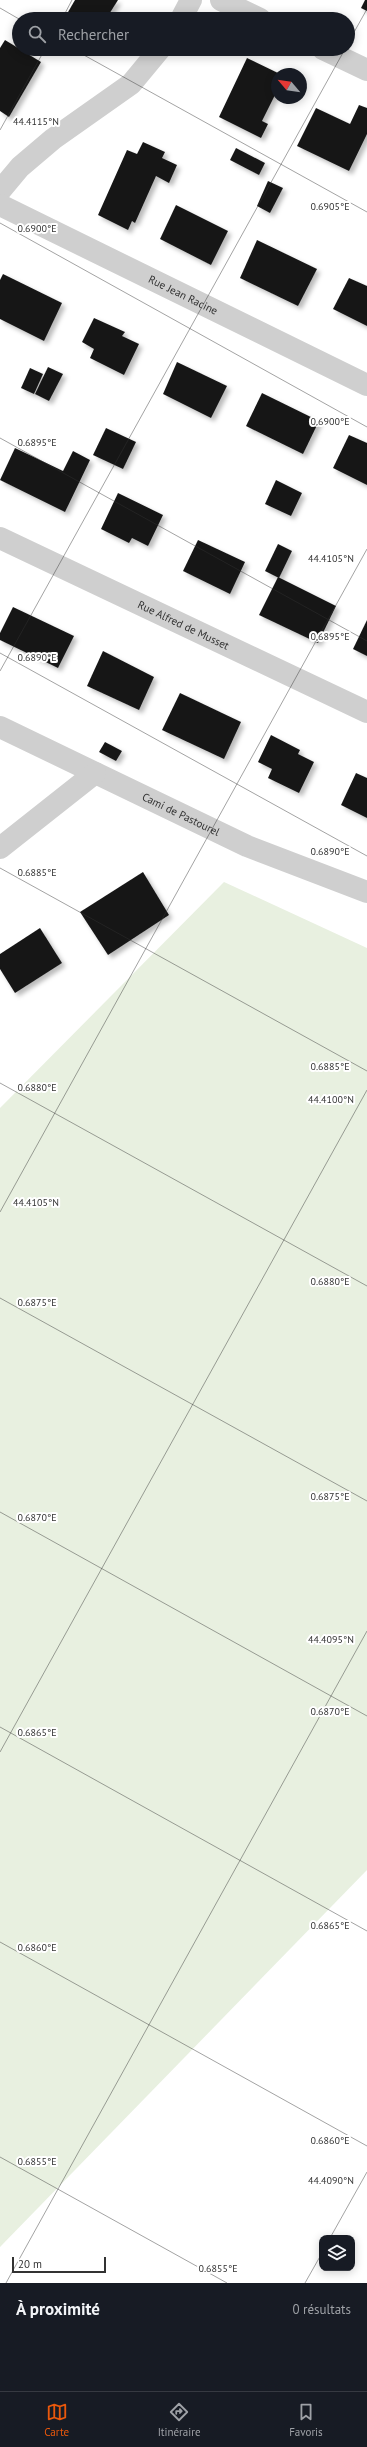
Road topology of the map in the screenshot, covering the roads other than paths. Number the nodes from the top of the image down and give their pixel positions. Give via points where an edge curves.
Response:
1 (191, 0) edge
2 (221, 0) edge
3 (185, 12) edge
4 (246, 12) edge
5 (154, 56) edge
6 (338, 56) edge
7 (367, 70) edge
8 (0, 191) edge
9 (0, 205) edge
10 (367, 385) edge
11 (0, 538) edge
12 (367, 712) edge
13 (0, 727) edge
14 (95, 773) junction
15 (0, 848) edge
16 (367, 892) edge

1 - 3 street
2 - 4 street
5 - 8 street via 131,84 53,140 20,167
6 - 7 street
9 - 10 street, Rue Jean Racine
11 - 12 street, Rue Alfred de Musset
13 - 14 street, Cami de Pastourel
14 - 15 street
14 - 16 street, Cami de Pastourel via 247,846

